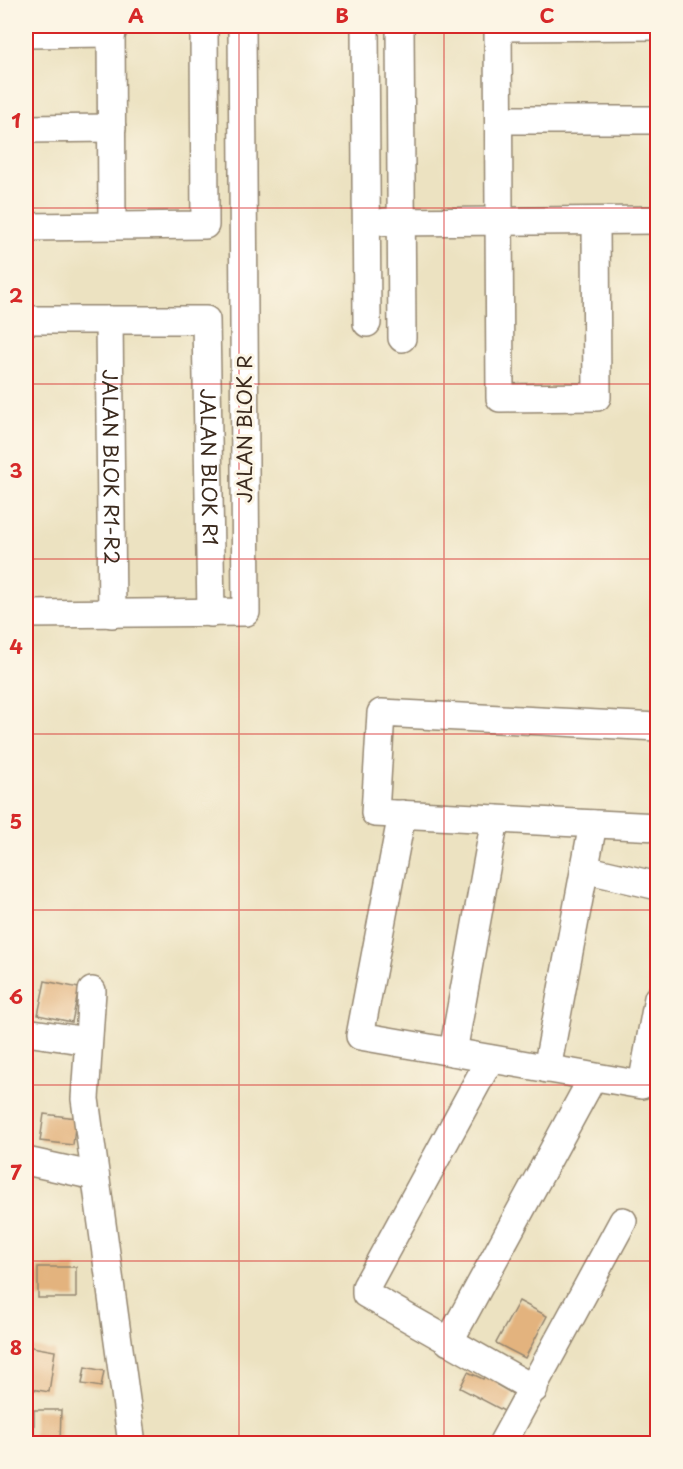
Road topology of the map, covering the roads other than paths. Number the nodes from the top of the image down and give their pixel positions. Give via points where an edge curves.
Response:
1 (204, 26) edge
2 (242, 26) edge
3 (365, 26) edge
4 (400, 26) edge
5 (498, 26) edge
6 (657, 26) edge
7 (112, 29) edge
8 (26, 34) edge
9 (499, 120) junction
10 (657, 120) edge
11 (26, 129) edge
12 (112, 129) junction
13 (657, 220) edge
14 (499, 221) junction
15 (596, 221) junction
16 (366, 222) junction
17 (401, 222) junction
18 (112, 226) junction
19 (26, 227) edge
20 (26, 320) edge
21 (109, 320) junction
22 (367, 323) dead end
23 (402, 338) dead end
24 (211, 613) junction
25 (26, 614) edge
26 (112, 614) junction
27 (657, 727) edge
28 (402, 814) junction
29 (495, 819) junction
30 (593, 824) junction
31 (657, 827) edge
32 (584, 869) junction
33 (657, 886) edge
34 (92, 991) dead end
35 (657, 998) edge
36 (26, 1032) edge
37 (88, 1041) junction
38 (453, 1052) junction
39 (490, 1059) junction
40 (547, 1069) junction
41 (593, 1077) junction
42 (26, 1161) edge
43 (95, 1176) junction
44 (623, 1221) dead end
45 (449, 1342) junction
46 (534, 1389) junction
47 (132, 1443) edge
48 (502, 1443) edge

1 - 18 street via 205,225
2 - 24 street, JALAN BLOK R via 246,612
3 - 16 street
4 - 17 street
5 - 6 street
5 - 9 street
7 - 8 street
7 - 12 street
9 - 10 street
9 - 14 street
11 - 12 street
12 - 18 street
13 - 15 street
14 - 15 street
14 - 15 street via 500,398 597,397
14 - 17 street
16 - 17 street
16 - 22 street
17 - 23 street
18 - 19 street
20 - 21 street
21 - 24 street, JALAN BLOK R1 via 206,320
21 - 26 street, JALAN BLOK R1-R2
24 - 26 street, JALAN BLOK R
25 - 26 street, JALAN BLOK R
27 - 28 street via 381,713 375,813
28 - 29 street
28 - 38 street via 360,1035
29 - 30 street
29 - 38 street
30 - 31 street
30 - 32 street
32 - 33 street
32 - 40 street
34 - 37 street
35 - 41 street via 642,1085
36 - 37 street
37 - 43 street via 85,1099
38 - 39 street
39 - 40 street
39 - 45 street via 366,1287 366,1294
40 - 41 street
41 - 45 street
42 - 43 street
43 - 47 street
44 - 46 street
45 - 46 street
46 - 48 street

